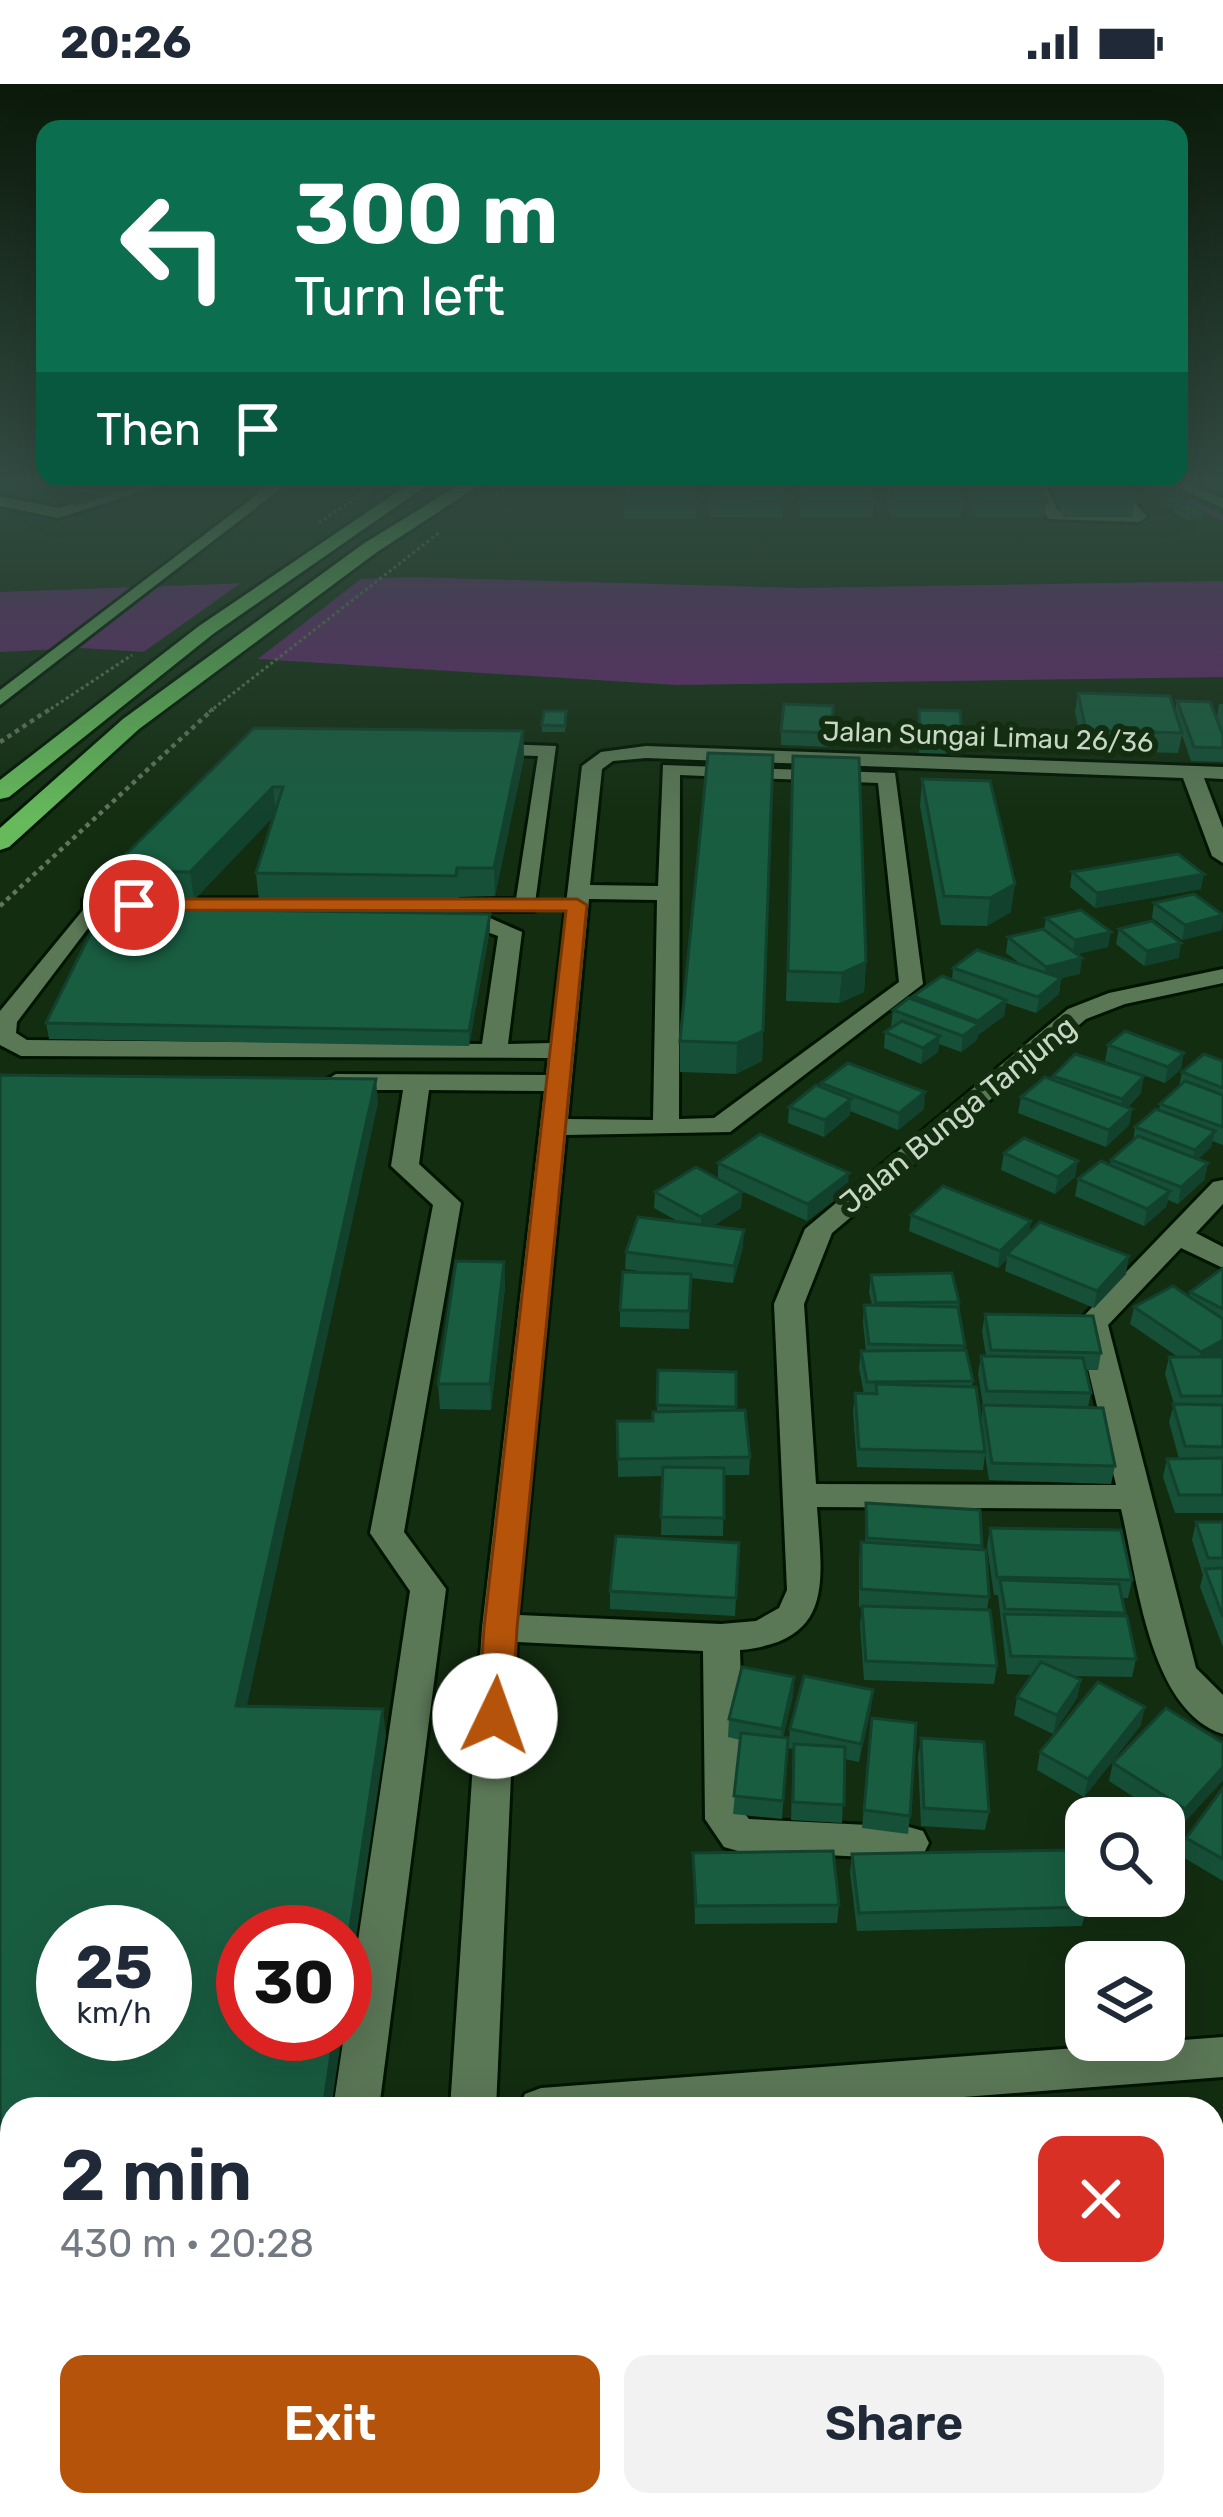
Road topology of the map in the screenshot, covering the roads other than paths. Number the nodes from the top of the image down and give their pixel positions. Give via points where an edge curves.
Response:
1 (138, 595) edge
2 (259, 595) edge
3 (307, 595) edge
4 (0, 699) edge
5 (888, 769) junction
6 (1190, 771) junction
7 (1223, 772) edge
8 (0, 793) edge
9 (0, 842) edge
10 (1223, 856) edge
11 (668, 889) junction
12 (560, 900) junction
13 (1223, 976) edge
14 (494, 1052) junction
15 (560, 1067) junction
16 (302, 1082) edge
17 (417, 1083) junction
18 (553, 1127) junction
19 (666, 1128) junction
20 (1223, 1188) edge
21 (1178, 1235) junction
22 (1223, 1259) edge
23 (797, 1495) junction
24 (1136, 1497) junction
25 (500, 1628) junction
26 (721, 1638) junction
27 (1223, 1718) edge
28 (909, 1843) dead end
29 (1223, 2057) edge
30 (358, 2097) edge
31 (474, 2097) edge
32 (698, 2097) edge

1 - 4 main road
2 - 8 highway
3 - 9 highway via 131,724
5 - 6 street, Jalan Sungai Limau 26/36
5 - 11 street via 670,769
5 - 12 street, Jalan Sungai Limau 26/36 via 608,756 592,766
5 - 19 street via 910,984 721,1126
6 - 7 street, Jalan Sungai Limau 26/36
6 - 10 street
11 - 12 street
11 - 19 street
12 - 12 street via 251,905 91,905 254,741 549,750
12 - 15 street
13 - 23 street, Jalan Bunga Tanjung via 1077,1014 819,1229 789,1304
14 - 14 street via 21,1048 3,1036 5,1021 86,916 490,925 511,932
14 - 15 street
15 - 17 street
15 - 18 street
16 - 17 street
17 - 30 street via 406,1166 447,1203 387,1533 428,1589
18 - 19 street
18 - 25 street
20 - 21 street
21 - 22 street
21 - 24 street via 1092,1323
23 - 24 street
23 - 26 street, Jalan Bunga Tanjung via 805,1590 793,1617 763,1634
24 - 27 street via 1180,1674
25 - 26 street, Jalan Bunga Tanjung
25 - 31 street
26 - 28 street via 725,1819 738,1835
29 - 32 street

